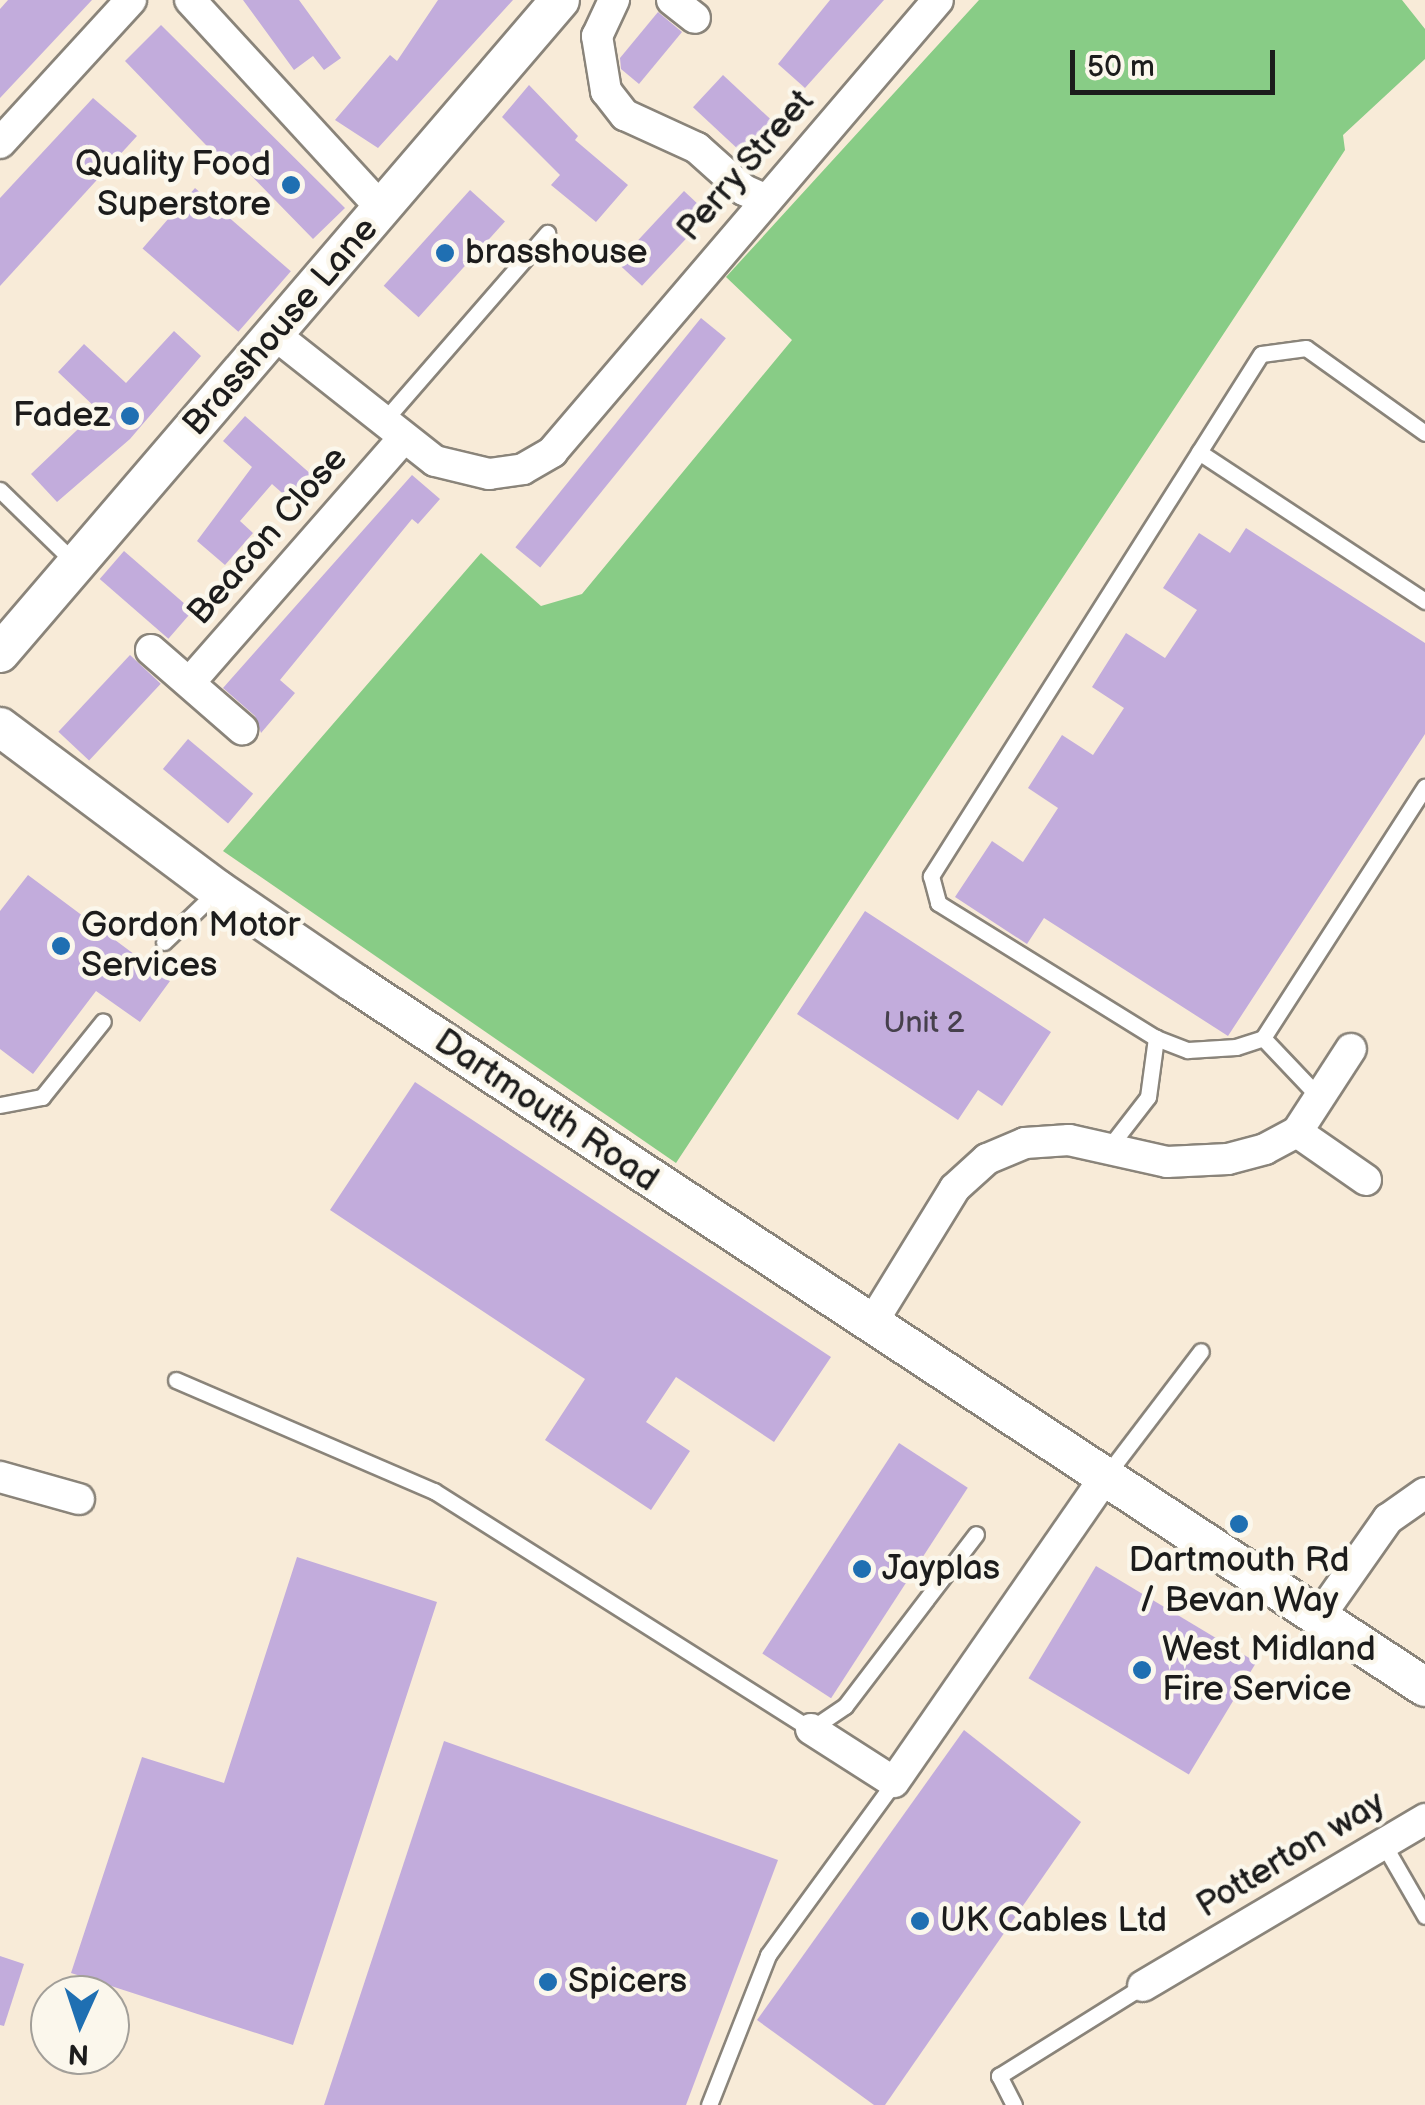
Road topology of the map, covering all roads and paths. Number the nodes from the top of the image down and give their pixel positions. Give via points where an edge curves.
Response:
1 (131, 0) edge
2 (560, 0) edge
3 (614, 0) edge
4 (938, 0) edge
5 (203, 6) edge
6 (0, 143) edge
7 (766, 200) junction
8 (382, 210) junction
9 (547, 232) dead end
10 (274, 334) junction
11 (392, 432) junction
12 (1425, 432) edge
13 (1199, 452) junction
14 (0, 490) edge
15 (74, 562) junction
16 (1425, 601) edge
17 (151, 650) dead end
18 (0, 653) edge
19 (190, 682) junction
20 (0, 727) edge
21 (242, 729) dead end
22 (1425, 786) edge
23 (218, 890) junction
24 (164, 942) dead end
25 (103, 1021) dead end
26 (1156, 1038) junction
27 (1263, 1038) junction
28 (1350, 1049) dead end
29 (1319, 1097) junction
30 (0, 1105) edge
31 (1297, 1132) junction
32 (1110, 1146) junction
33 (1366, 1180) dead end
34 (872, 1323) junction
35 (1201, 1351) dead end
36 (176, 1380) dead end
37 (0, 1476) edge
38 (1106, 1477) junction
39 (1425, 1492) edge
40 (78, 1499) dead end
41 (976, 1534) dead end
42 (1320, 1616) junction
43 (1425, 1687) edge
44 (811, 1729) junction
45 (894, 1782) junction
46 (1425, 1819) edge
47 (1384, 1845) junction
48 (1425, 1916) edge
49 (1143, 1986) joint
50 (709, 2105) edge
51 (1014, 2105) edge

1 - 6 street
2 - 8 street, Brasshouse Lane
3 - 7 street via 597,36 606,90 625,115 697,148
4 - 7 street, Perry Street
5 - 8 street
7 - 11 street, Perry Street via 552,452 523,468 490,474 435,461
8 - 10 street, Brasshouse Lane
9 - 11 lane
10 - 11 street, Perry Street
10 - 15 street, Brasshouse Lane
11 - 19 street, Beacon Close
12 - 13 lane via 1306,348 1261,354
13 - 16 lane
13 - 26 lane via 931,876 938,904
14 - 15 lane
15 - 18 street, Brasshouse Lane
17 - 19 street, Beacon Close
19 - 21 street, Beacon Close
20 - 23 street, Dartmouth Road
22 - 27 lane
23 - 24 lane
23 - 34 street, Dartmouth Road
25 - 30 lane via 42,1098
26 - 27 lane via 1212,1050
26 - 32 lane via 1148,1097
27 - 29 lane
28 - 29 street
29 - 31 street
31 - 32 street via 1228,1159 1167,1162
31 - 33 street
32 - 34 street via 1069,1140 1025,1144 986,1159 955,1188
34 - 38 street, Dartmouth Road
35 - 38 lane
36 - 44 lane via 434,1491
37 - 40 street
38 - 42 street, Dartmouth Road
38 - 45 street
39 - 42 street via 1388,1519
41 - 44 lane via 845,1706
42 - 43 street, Dartmouth Road
44 - 45 street
45 - 50 lane via 768,1955
46 - 47 street, Potterton way
47 - 48 lane
47 - 49 street, Potterton way
49 - 51 lane via 999,2076

